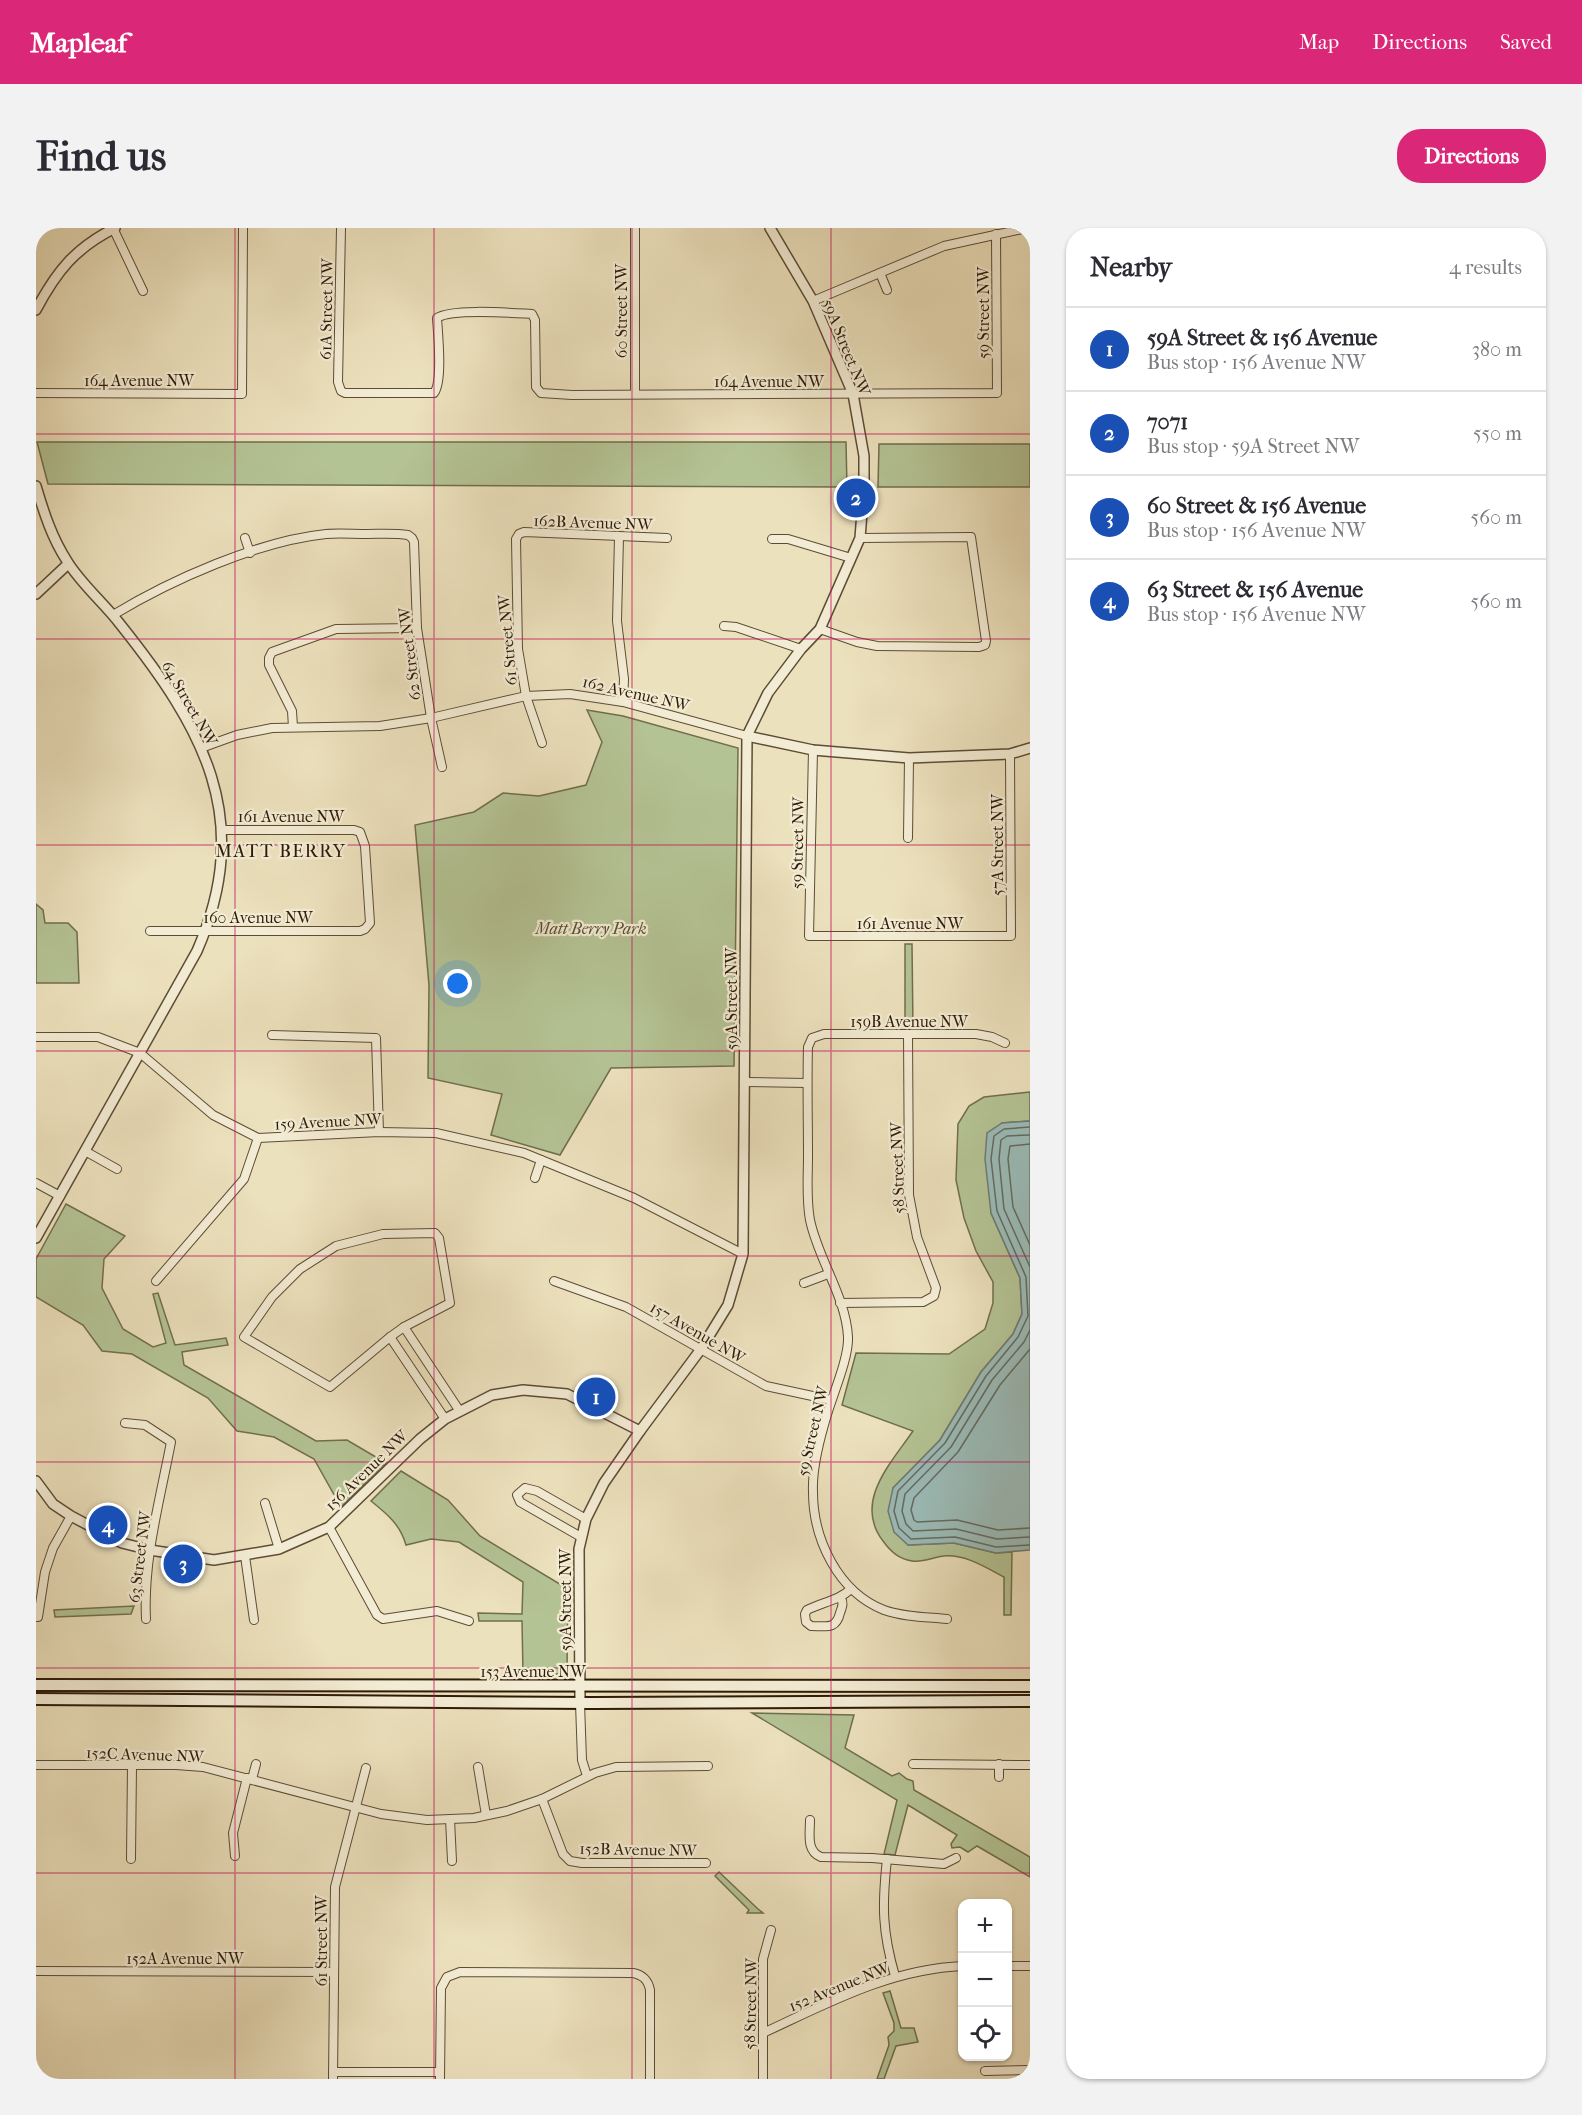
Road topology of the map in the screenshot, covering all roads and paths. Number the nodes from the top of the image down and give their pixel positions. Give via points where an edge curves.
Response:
1 (114, 228) edge
2 (243, 228) edge
3 (341, 228) edge
4 (634, 228) edge
5 (770, 228) edge
6 (1027, 228) edge
7 (996, 234) junction
8 (880, 273) junction
9 (887, 290) dead end
10 (143, 291) dead end
11 (813, 301) junction
12 (36, 310) edge
13 (36, 393) edge
14 (434, 393) joint
15 (997, 393) joint
16 (635, 394) junction
17 (854, 394) junction
18 (36, 486) edge
19 (519, 534) joint
20 (619, 537) junction
21 (245, 538) dead end
22 (667, 538) dead end
23 (860, 538) junction
24 (772, 539) dead end
25 (250, 553) junction
26 (851, 558) junction
27 (68, 564) junction
28 (36, 594) edge
29 (113, 615) junction
30 (724, 626) dead end
31 (417, 628) junction
32 (820, 629) junction
33 (801, 650) junction
34 (526, 696) junction
35 (623, 702) junction
36 (430, 718) junction
37 (293, 727) junction
38 (747, 736) junction
39 (542, 743) dead end
40 (201, 748) junction
41 (1030, 748) edge
42 (813, 750) junction
43 (1010, 753) junction
44 (909, 758) junction
45 (442, 767) dead end
46 (222, 830) junction
47 (908, 838) dead end
48 (365, 929) joint
49 (150, 931) dead end
50 (206, 931) junction
51 (809, 936) joint
52 (1011, 936) joint
53 (272, 1035) dead end
54 (908, 1035) junction
55 (36, 1036) edge
56 (812, 1038) joint
57 (1005, 1043) dead end
58 (140, 1053) junction
59 (745, 1083) junction
60 (807, 1083) junction
61 (379, 1132) junction
62 (258, 1138) junction
63 (85, 1151) junction
64 (541, 1160) junction
65 (117, 1169) dead end
66 (535, 1178) dead end
67 (36, 1183) edge
68 (60, 1196) junction
69 (36, 1238) edge
70 (743, 1254) junction
71 (828, 1274) junction
72 (156, 1281) dead end
73 (554, 1281) dead end
74 (804, 1283) dead end
75 (840, 1303) junction
76 (404, 1327) junction
77 (390, 1337) junction
78 (702, 1349) junction
79 (831, 1400) junction
80 (459, 1410) junction
81 (445, 1419) junction
82 (125, 1423) dead end
83 (640, 1431) junction
84 (36, 1481) edge
85 (265, 1503) dead end
86 (70, 1516) junction
87 (586, 1520) junction
88 (329, 1527) junction
89 (580, 1537) junction
90 (279, 1549) junction
91 (150, 1550) junction
92 (245, 1556) junction
93 (851, 1589) junction
94 (841, 1598) junction
95 (37, 1617) edge
96 (146, 1619) dead end
97 (947, 1619) dead end
98 (254, 1620) dead end
99 (469, 1621) dead end
100 (36, 1685) edge
101 (580, 1686) junction
102 (1030, 1686) edge
103 (36, 1700) edge
104 (1030, 1701) edge
105 (580, 1703) junction
106 (256, 1764) dead end
107 (913, 1764) dead end
108 (999, 1764) junction
109 (36, 1765) edge
110 (132, 1765) junction
111 (1030, 1765) edge
112 (708, 1766) dead end
113 (478, 1767) dead end
114 (366, 1768) dead end
115 (587, 1776) junction
116 (999, 1777) dead end
117 (249, 1779) junction
118 (542, 1798) junction
119 (356, 1807) junction
120 (486, 1815) junction
121 (450, 1820) junction
122 (810, 1820) dead end
123 (235, 1856) dead end
124 (956, 1858) dead end
125 (131, 1859) dead end
126 (887, 1859) junction
127 (452, 1861) dead end
128 (706, 1863) dead end
129 (771, 1930) dead end
130 (958, 1966) edge
131 (1012, 1966) edge
132 (1030, 1966) edge
133 (36, 1971) edge
134 (334, 1972) junction
135 (895, 1977) junction
136 (763, 2033) junction
137 (985, 2070) dead end
138 (1030, 2070) edge
139 (333, 2075) edge
140 (440, 2076) edge
141 (650, 2079) edge
142 (763, 2079) edge

1 - 10 street
1 - 12 street via 71,257
2 - 13 street, 164 Avenue NW via 242,394
3 - 14 street, 61A Street NW via 341,391
4 - 16 street, 60 Street NW
5 - 11 street, 59A Street NW
6 - 7 street
7 - 8 street via 944,246
7 - 15 street, 59 Street NW
8 - 9 street
8 - 11 street
11 - 17 street, 59A Street NW
14 - 16 street, 164 Avenue NW via 438,378 437,318 443,313 532,314 536,387 541,393
15 - 17 street, 164 Avenue NW
16 - 17 street, 164 Avenue NW
17 - 23 street, 59A Street NW via 864,456
18 - 27 street, 64 Street NW via 49,526
19 - 20 street, 162B Avenue NW
19 - 34 street, 61 Street NW via 518,649
20 - 22 street, 162B Avenue NW
20 - 35 street via 617,621
21 - 25 street
23 - 26 street, 59A Street NW
23 - 32 street via 971,537 985,645 877,646
24 - 26 street via 788,539
25 - 29 street via 172,583
25 - 31 street, 62 Street NW via 326,534 402,534 412,538
26 - 32 street, 59A Street NW
27 - 28 street
27 - 29 street, 64 Street NW
29 - 40 street, 64 Street NW via 156,670
30 - 33 street
31 - 36 street, 62 Street NW
31 - 37 street via 336,629 277,649 269,658 271,671 292,711
32 - 33 street, 59A Street NW
33 - 38 street, 59A Street NW via 768,693
34 - 35 street, 162 Avenue NW via 570,694
34 - 36 street, 162 Avenue NW
34 - 39 street, 61 Street NW
35 - 38 street, 162 Avenue NW
36 - 37 street, 162 Avenue NW via 370,727
36 - 45 street, 62 Street NW
37 - 40 street, 162 Avenue NW via 255,731
38 - 42 street, 162 Avenue NW
38 - 59 street, 59A Street NW
40 - 46 street, 64 Street NW via 217,795
41 - 43 street, 162 Avenue NW
42 - 44 street, 162 Avenue NW
42 - 51 street, 59 Street NW
43 - 44 street, 162 Avenue NW
43 - 52 street, 57A Street NW
44 - 47 street
46 - 48 street, 161 Avenue NW via 360,832 365,846 370,917
46 - 50 street, 64 Street NW via 220,879
48 - 50 street, 160 Avenue NW
49 - 50 street, 160 Avenue NW
50 - 58 street, 64 Street NW
51 - 52 street, 161 Avenue NW
53 - 61 street via 376,1038
54 - 56 street, 159B Avenue NW via 824,1034
54 - 57 street, 159B Avenue NW via 976,1034
54 - 75 street, 58 Street NW via 909,1195 917,1237 935,1283 934,1296 923,1302
55 - 58 street, 159 Avenue NW via 98,1037
56 - 60 street, 59 Street NW
58 - 62 street, 159 Avenue NW via 213,1115
58 - 63 street, 64 Street NW
59 - 60 street
59 - 70 street, 59A Street NW
60 - 71 street, 59 Street NW via 809,1213
61 - 62 street, 159 Avenue NW
61 - 64 street, 159 Avenue NW via 436,1133
62 - 72 street via 244,1179
63 - 65 street
63 - 68 street, 64 Street NW
64 - 66 street
64 - 70 street, 159 Avenue NW via 634,1198
67 - 68 street
68 - 69 street, 64 Street NW
70 - 78 street, 59A Street NW via 728,1305
71 - 74 street
71 - 75 street, 59 Street NW
73 - 78 street, 157 Avenue NW via 626,1307
75 - 79 street, 59 Street NW via 848,1342
76 - 77 street
76 - 77 street via 450,1303 435,1233 383,1234 336,1246 300,1269 272,1297 244,1337 330,1387
76 - 80 street
77 - 81 street
78 - 79 street, 157 Avenue NW via 766,1386
78 - 83 street, 59A Street NW
79 - 93 street, 59 Street NW via 815,1469 813,1503 826,1553
80 - 81 street, 156 Avenue NW
80 - 83 street, 156 Avenue NW via 492,1395 523,1390 567,1394
81 - 88 street, 156 Avenue NW
82 - 91 street, 63 Street NW via 145,1425 171,1442
83 - 87 street, 59A Street NW via 604,1483
84 - 86 street via 53,1504
85 - 90 street
86 - 91 street, 156 Avenue NW via 122,1543
86 - 95 street via 45,1572
87 - 89 street, 59A Street NW
87 - 89 street via 537,1491 525,1488 518,1495 520,1502
88 - 90 street, 156 Avenue NW
88 - 99 street via 377,1615 383,1619 438,1611
89 - 101 street, 59A Street NW
90 - 92 street, 156 Avenue NW
91 - 92 street, 156 Avenue NW via 214,1560
91 - 96 street, 63 Street NW via 144,1592
92 - 98 street
93 - 94 street
93 - 97 street, 59 Street NW via 894,1613
94 - 94 street via 807,1610 806,1622 812,1626 838,1622
100 - 101 main road, 153 Avenue NW
101 - 102 main road, 153 Avenue NW
101 - 105 street, 59A Street NW
103 - 105 main road, 153 Avenue NW
104 - 105 main road, 153 Avenue NW
105 - 115 street, 59A Street NW via 582,1760
106 - 117 street
107 - 108 street
108 - 111 street
108 - 116 street
109 - 110 street, 152C Avenue NW
110 - 117 street, 152C Avenue NW via 203,1767
110 - 125 street
112 - 115 street, 152C Avenue NW via 628,1766
113 - 120 street
114 - 119 street
115 - 118 street, 152C Avenue NW
117 - 119 street, 152C Avenue NW
117 - 123 street via 233,1833
118 - 120 street, 152C Avenue NW
118 - 128 street, 152B Avenue NW via 563,1854 570,1861
119 - 121 street, 152C Avenue NW via 403,1818
119 - 134 street, 61 Street NW via 335,1887
120 - 121 street, 152C Avenue NW
121 - 127 street
122 - 126 street via 810,1845 818,1856
124 - 126 street via 944,1864
126 - 135 street via 883,1923
129 - 136 street, 58 Street NW via 763,1959
130 - 135 street, 152 Avenue NW
131 - 132 street
133 - 134 street, 152A Avenue NW
134 - 139 street, 61 Street NW
135 - 136 street, 152 Avenue NW via 854,1990
136 - 142 street, 58 Street NW
137 - 138 street
139 - 140 street
140 - 141 street via 441,1988 447,1977 472,1972 633,1973 645,1977 650,1990

